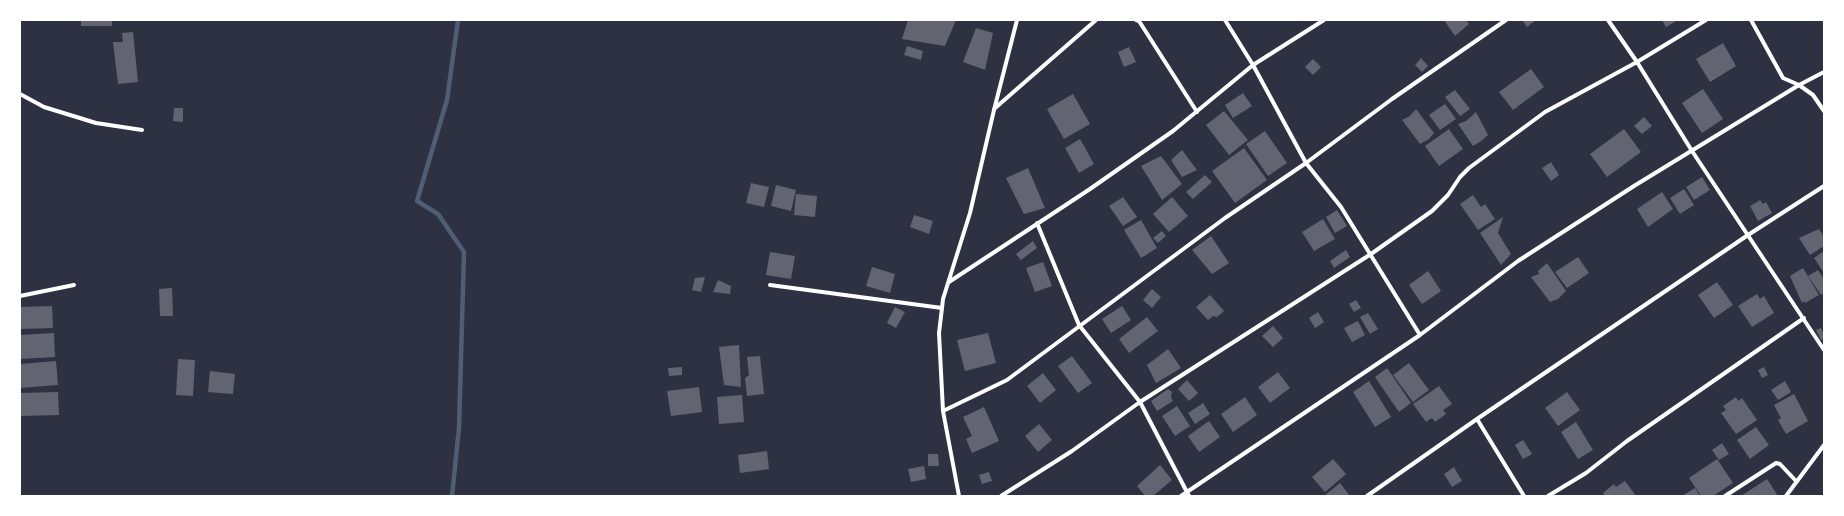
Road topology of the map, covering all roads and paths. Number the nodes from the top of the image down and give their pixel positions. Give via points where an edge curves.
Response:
1 (1018, 20) edge
2 (1096, 20) edge
3 (1139, 20) edge
4 (1225, 20) edge
5 (1324, 20) edge
6 (1506, 20) edge
7 (1608, 20) edge
8 (1706, 20) edge
9 (1751, 20) edge
10 (1637, 62) junction
11 (1253, 65) junction
12 (1824, 72) edge
13 (1799, 85) junction
14 (20, 94) edge
15 (994, 110) junction
16 (1824, 111) edge
17 (1196, 112) junction
18 (142, 130) dead end
19 (1692, 151) junction
20 (1306, 163) junction
21 (1824, 186) edge
22 (1037, 223) junction
23 (1748, 235) junction
24 (1371, 254) junction
25 (948, 282) junction
26 (74, 285) dead end
27 (770, 285) dead end
28 (20, 296) edge
29 (942, 308) junction
30 (1804, 318) junction
31 (1079, 325) junction
32 (1420, 335) junction
33 (1824, 350) edge
34 (1140, 402) junction
35 (943, 411) junction
36 (1477, 419) junction
37 (1824, 445) edge
38 (1796, 481) junction
39 (1188, 494) edge
40 (958, 496) edge
41 (1001, 496) edge
42 (1181, 496) edge
43 (1367, 496) edge
44 (1524, 496) edge
45 (1548, 496) edge
46 (1725, 496) edge
47 (1786, 496) edge

1 - 15 street
2 - 15 street
3 - 17 street
4 - 11 street
5 - 11 street
6 - 20 street via 1392,99
7 - 10 street
8 - 10 street
9 - 13 street via 1783,78
10 - 19 street
10 - 24 street via 1545,112 1469,168 1448,195 1432,210
11 - 17 street
11 - 20 street
12 - 13 street
13 - 16 street via 1813,96
13 - 19 street
14 - 18 street via 44,107 96,123
15 - 25 street via 970,213
17 - 22 street
19 - 23 street
19 - 32 street via 1518,261
20 - 24 street via 1341,207
20 - 31 street via 1225,218
21 - 23 street
22 - 25 street
22 - 31 street
23 - 30 street
23 - 36 street
24 - 32 street
24 - 34 street
25 - 29 street
26 - 28 street
27 - 29 street
29 - 35 street via 939,333
30 - 33 street
30 - 45 street via 1586,473
31 - 34 street
31 - 35 street via 1007,380
32 - 39 street
34 - 39 street
34 - 41 street via 1072,451
35 - 40 street
36 - 43 street
36 - 44 street
37 - 38 street
38 - 46 street via 1776,463
38 - 47 street
39 - 42 street

